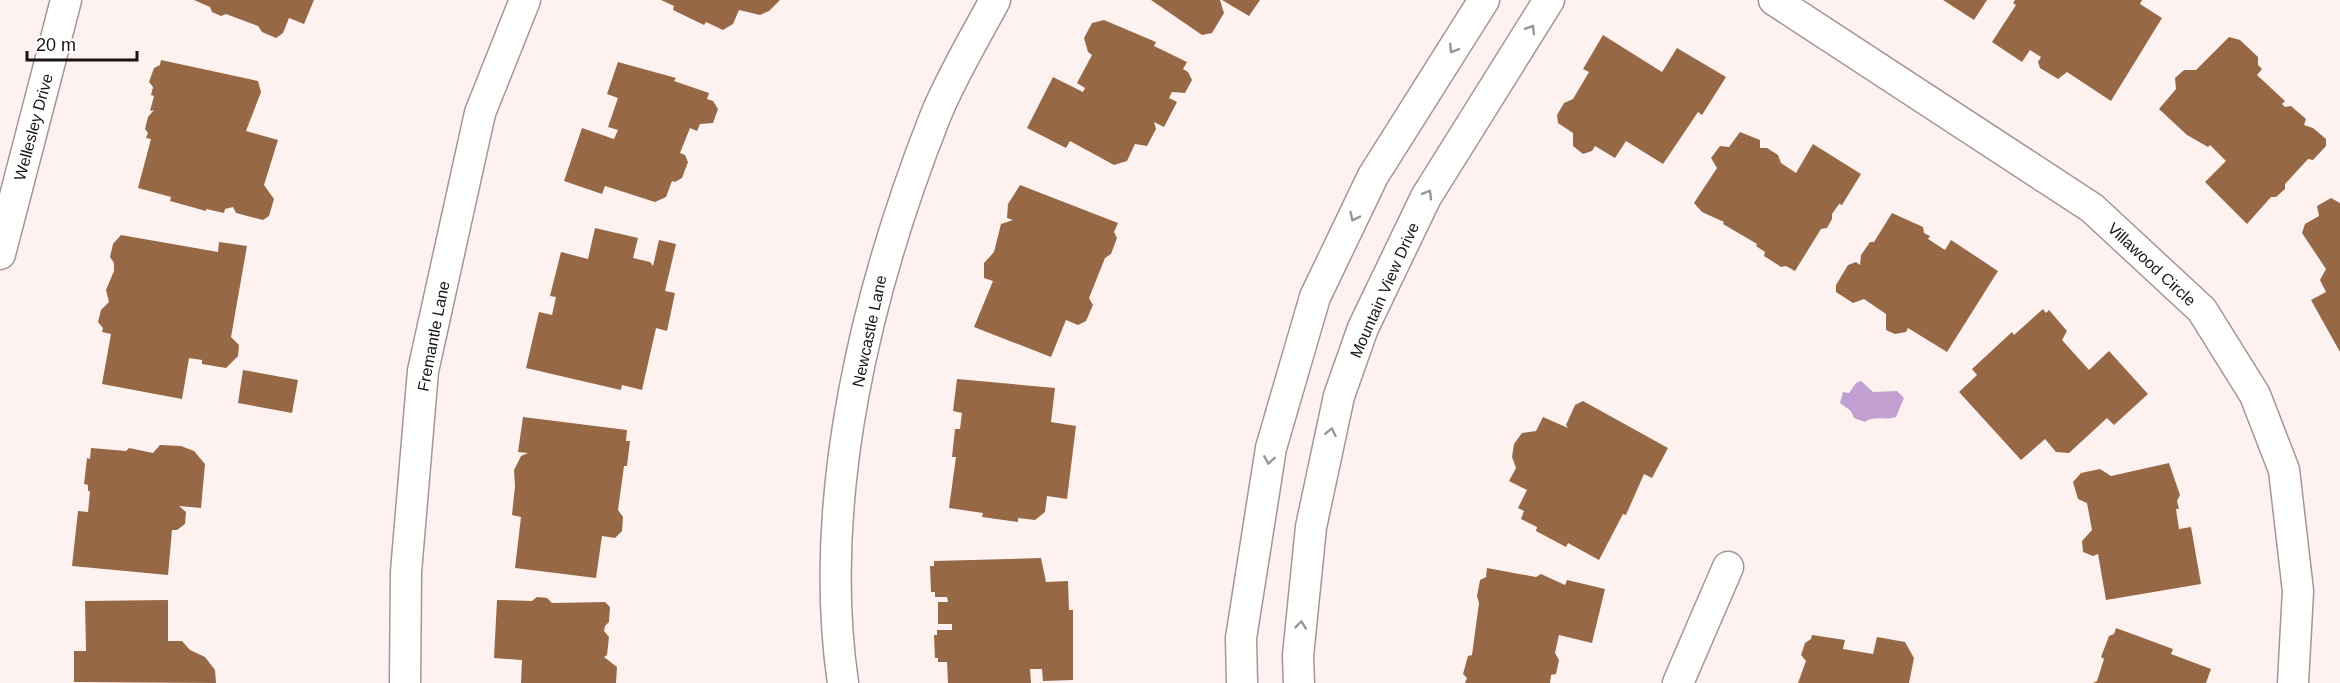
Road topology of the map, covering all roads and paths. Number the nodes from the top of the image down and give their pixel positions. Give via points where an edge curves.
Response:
1 (66, 0) edge
2 (525, 0) edge
3 (995, 0) edge
4 (1484, 0) edge
5 (1549, 0) edge
6 (1774, 0) edge
7 (0, 254) edge
8 (1728, 567) dead end
9 (405, 683) edge
10 (843, 683) edge
11 (1242, 683) edge
12 (1299, 683) edge
13 (1678, 683) edge
14 (2293, 683) edge

1 - 7 street, Wellesley Drive
2 - 9 street, Fremantle Lane via 480,113 423,371 406,572
3 - 10 street, Newcastle Lane via 936,115 881,273 838,490 836,633
4 -> 11 street via 1373,176 1315,297 1271,448 1241,638
12 -> 5 street, Mountain View Drive via 1298,656 1311,527 1339,396 1363,328 1426,197
6 - 14 street, Villawood Circle via 2092,208 2202,310 2255,395 2284,470 2298,591
8 - 13 street

